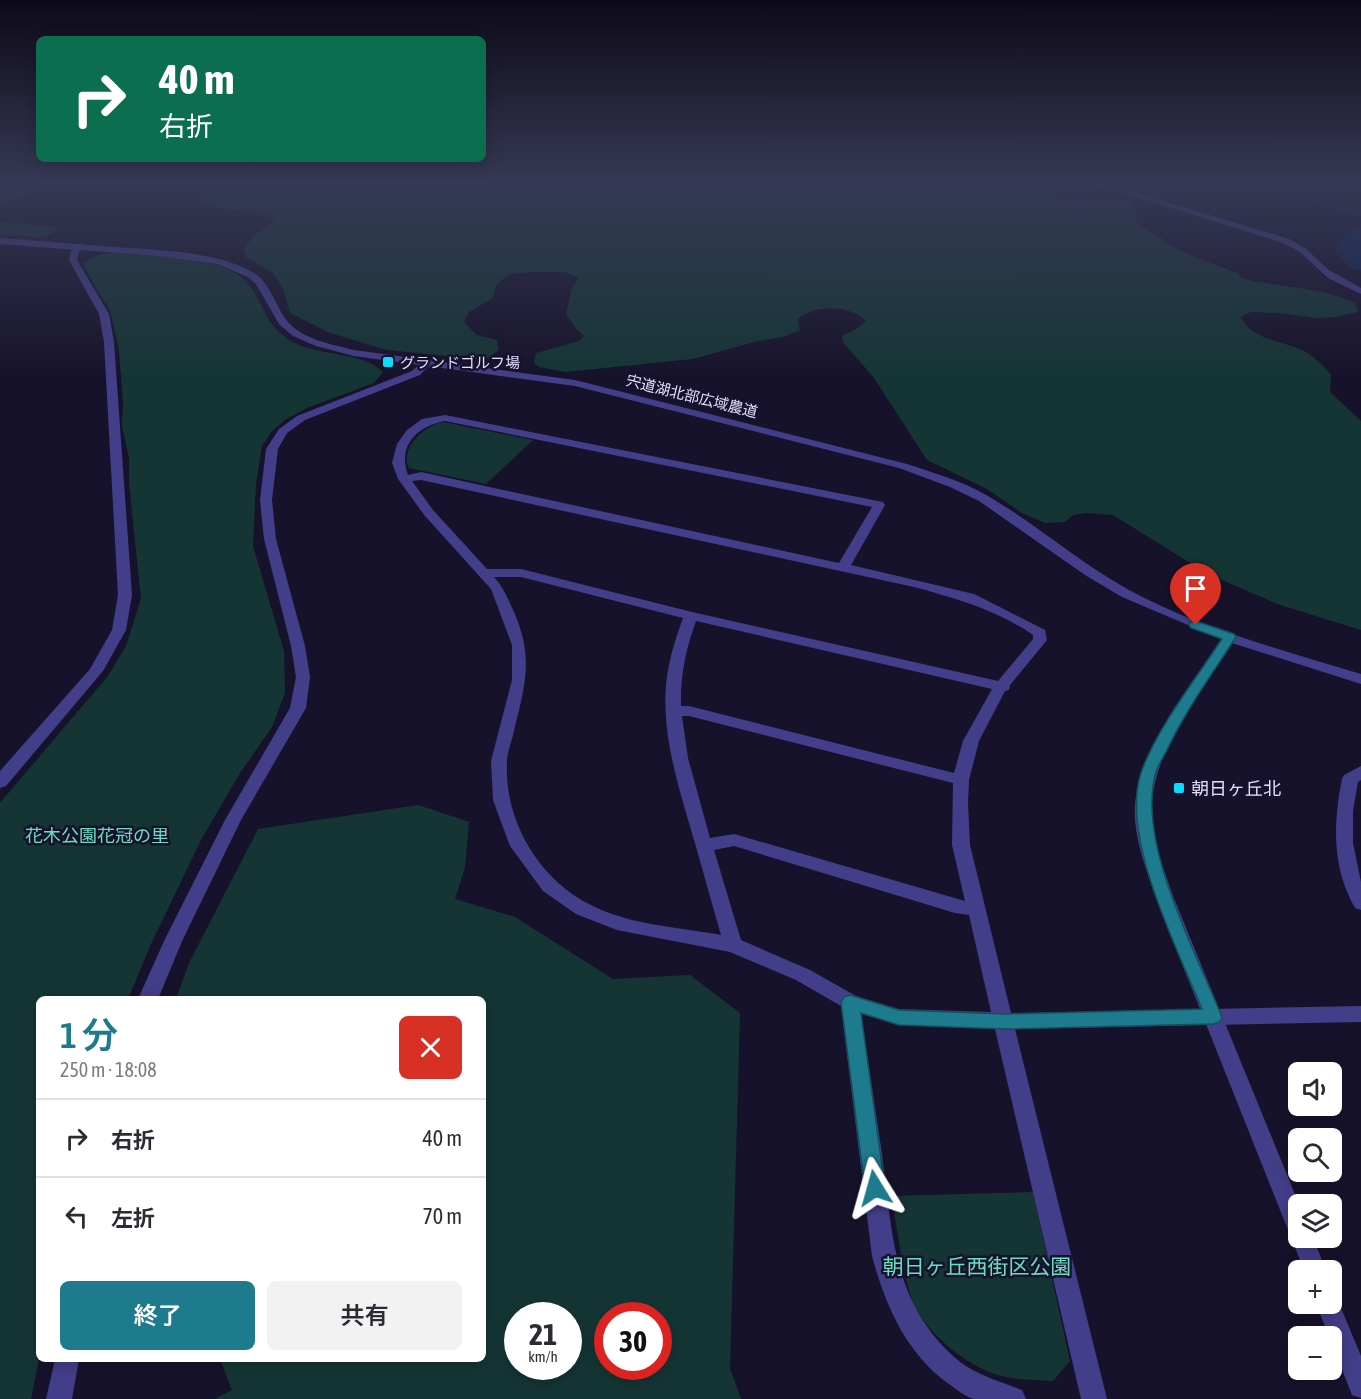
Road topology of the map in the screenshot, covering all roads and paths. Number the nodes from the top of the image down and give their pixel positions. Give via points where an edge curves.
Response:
1 (79, 247) edge
2 (95, 247) edge
3 (1298, 247) edge
4 (1361, 291) edge
5 (428, 362) junction
6 (404, 479) junction
7 (844, 566) junction
8 (484, 573) junction
9 (691, 615) junction
10 (1229, 637) junction
11 (1361, 679) edge
12 (1004, 687) junction
13 (673, 711) junction
14 (1361, 772) edge
15 (961, 780) junction
16 (0, 782) edge
17 (704, 845) junction
18 (1361, 903) edge
19 (975, 909) junction
20 (733, 945) junction
21 (149, 996) edge
22 (850, 1002) junction
23 (1361, 1014) edge
24 (1213, 1017) junction
25 (1005, 1021) junction
26 (1288, 1204) edge
27 (1332, 1314) edge
28 (66, 1362) edge
29 (1361, 1386) edge
30 (59, 1399) edge
31 (1013, 1399) edge
32 (1094, 1399) edge

1 - 16 street via 73,260 104,314 109,342 125,595 119,630 96,671
2 - 5 street, 宍道湖北部広域農道 via 194,256 239,268 260,283 282,322 296,334 354,353
3 - 4 street via 1334,278
5 - 10 street, 宍道湖北部広域農道 via 575,383 903,466 981,497 1077,565 1126,594
5 - 21 street via 416,373 301,418 283,431 272,449 267,510 303,677 298,708 233,820
6 - 7 street via 422,476
6 - 7 street via 398,463 411,432 426,421 445,418 879,505
6 - 8 street
7 - 12 street via 969,597 1035,629 1040,640
8 - 9 street via 521,573
8 - 20 street via 497,588 519,645 519,680 500,761 501,800 516,842 549,886 582,909 617,923
9 - 12 street
9 - 13 street via 676,657
10 - 11 street, 宍道湖北部広域農道
10 - 24 street via 1167,735 1148,773 1143,813 1164,896
12 - 15 street via 982,714
13 - 15 street via 689,711
13 - 17 street via 677,748
14 - 18 street via 1350,779 1342,837 1352,886
15 - 19 street via 961,845
17 - 19 street via 734,840
17 - 20 street
19 - 25 street
20 - 22 street via 803,975
22 - 25 street via 899,1017
22 - 31 street via 884,1257 900,1306 928,1350 954,1375 993,1395
23 - 24 street
24 - 25 street
24 - 26 street
25 - 32 street
27 - 29 street
28 - 30 street

